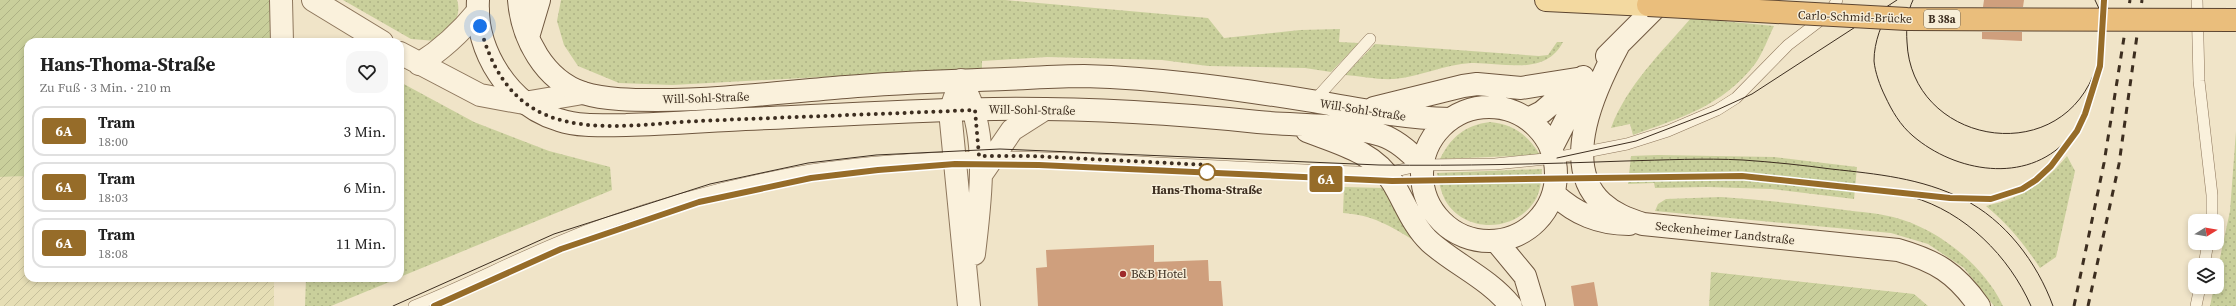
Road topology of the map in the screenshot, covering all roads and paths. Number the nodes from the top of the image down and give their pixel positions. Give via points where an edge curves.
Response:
1 (281, 0) edge
2 (313, 0) edge
3 (519, 0) edge
4 (539, 0) edge
5 (1546, 0) edge
6 (1837, 0) edge
7 (2197, 0) edge
8 (1656, 3) edge
9 (476, 4) edge
10 (2236, 20) edge
11 (528, 37) junction
12 (282, 38) edge
13 (375, 38) edge
14 (1370, 39) dead end
15 (1618, 46) junction
16 (404, 55) edge
17 (419, 64) junction
18 (1607, 67) junction
19 (1583, 78) junction
20 (961, 80) junction
21 (583, 93) junction
22 (1313, 102) junction
23 (524, 103) junction
24 (1045, 109) junction
25 (975, 110) junction
26 (1362, 110) junction
27 (950, 111) junction
28 (1450, 119) junction
29 (1528, 119) junction
30 (1293, 125) junction
31 (1553, 154) junction
32 (1582, 154) junction
33 (954, 157) junction
34 (985, 163) junction
35 (1422, 166) junction
36 (1387, 174) junction
37 (1554, 194) junction
38 (2212, 214) edge
39 (1642, 224) junction
40 (1496, 241) junction
41 (2199, 294) edge
42 (969, 298) edge
43 (414, 306) edge
44 (1511, 306) edge
45 (1534, 306) edge
46 (1979, 306) edge
47 (2196, 306) edge

1 - 12 main road
2 - 13 main road
3 - 11 main road, Will-Sohl-Straße via 520,15
4 - 11 main road
5 - 8 main road, Carlo-Schmid-Brücke / B 38a
6 - 32 lane via 1830,13 1788,45 1742,93 1717,110 1636,141
7 - 38 lane via 2199,81
8 - 10 highway, Carlo-Schmid-Brücke / B 38a, bridge via 1907,19
8 - 15 main road, Seckenheimer Landstraße
9 - 17 main road via 459,34 439,52
9 - 23 main road, Will-Sohl-Straße via 484,43 498,73 510,90
11 - 21 main road, Will-Sohl-Straße via 533,50 550,73
14 - 22 lane
15 - 18 main road, Seckenheimer Landstraße
15 - 19 main road, Seckenheimer Landstraße
16 - 17 main road
17 - 23 main road via 480,95
18 - 31 main road, Seckenheimer Landstraße via 1571,110
18 - 32 main road, Seckenheimer Landstraße via 1587,120
19 - 26 main road via 1521,88 1477,84 1463,86
19 - 29 main road, Seckenheimer Landstraße via 1542,112
20 - 21 main road, Will-Sohl-Straße via 690,100 635,100
20 - 22 main road, Will-Sohl-Straße via 1084,76 1183,83
20 - 25 main road
20 - 27 main road
21 - 23 main road
22 - 26 main road, Will-Sohl-Straße
23 - 27 main road, Will-Sohl-Straße via 558,120 587,125
24 - 25 main road, Will-Sohl-Straße
24 - 30 main road, Will-Sohl-Straße via 1189,115
24 - 34 main road via 1012,130
25 - 27 main road, Will-Sohl-Straße
25 - 34 main road
26 - 28 main road, Will-Sohl-Straße via 1414,118
27 - 33 main road
28 - 29 main road via 1471,108 1495,107 1512,111
28 - 35 main road via 1434,134 1426,149
29 - 31 main road via 1542,132
30 - 35 main road, Will-Sohl-Straße via 1343,126 1384,136 1409,151
30 - 36 main road via 1368,156
31 - 32 lane
31 - 35 lane via 1495,164
31 - 37 main road via 1556,178
32 - 39 main road, Seckenheimer Landstraße via 1586,178 1601,203 1618,215
33 - 34 lane
33 - 42 main road
33 - 43 lane via 877,162 810,171 698,196 634,214 556,242
34 - 36 lane via 1030,156
34 - 42 main road
35 - 36 lane
35 - 40 main road via 1425,196 1441,221 1452,231 1466,238
36 - 44 main road via 1416,226 1430,242 1487,282
37 - 39 main road via 1568,207 1588,218 1611,224
37 - 40 main road via 1537,221 1525,231 1511,238
39 - 46 main road, Seckenheimer Landstraße via 1898,250 1924,258 1948,272
40 - 45 main road via 1524,276
41 - 47 lane

